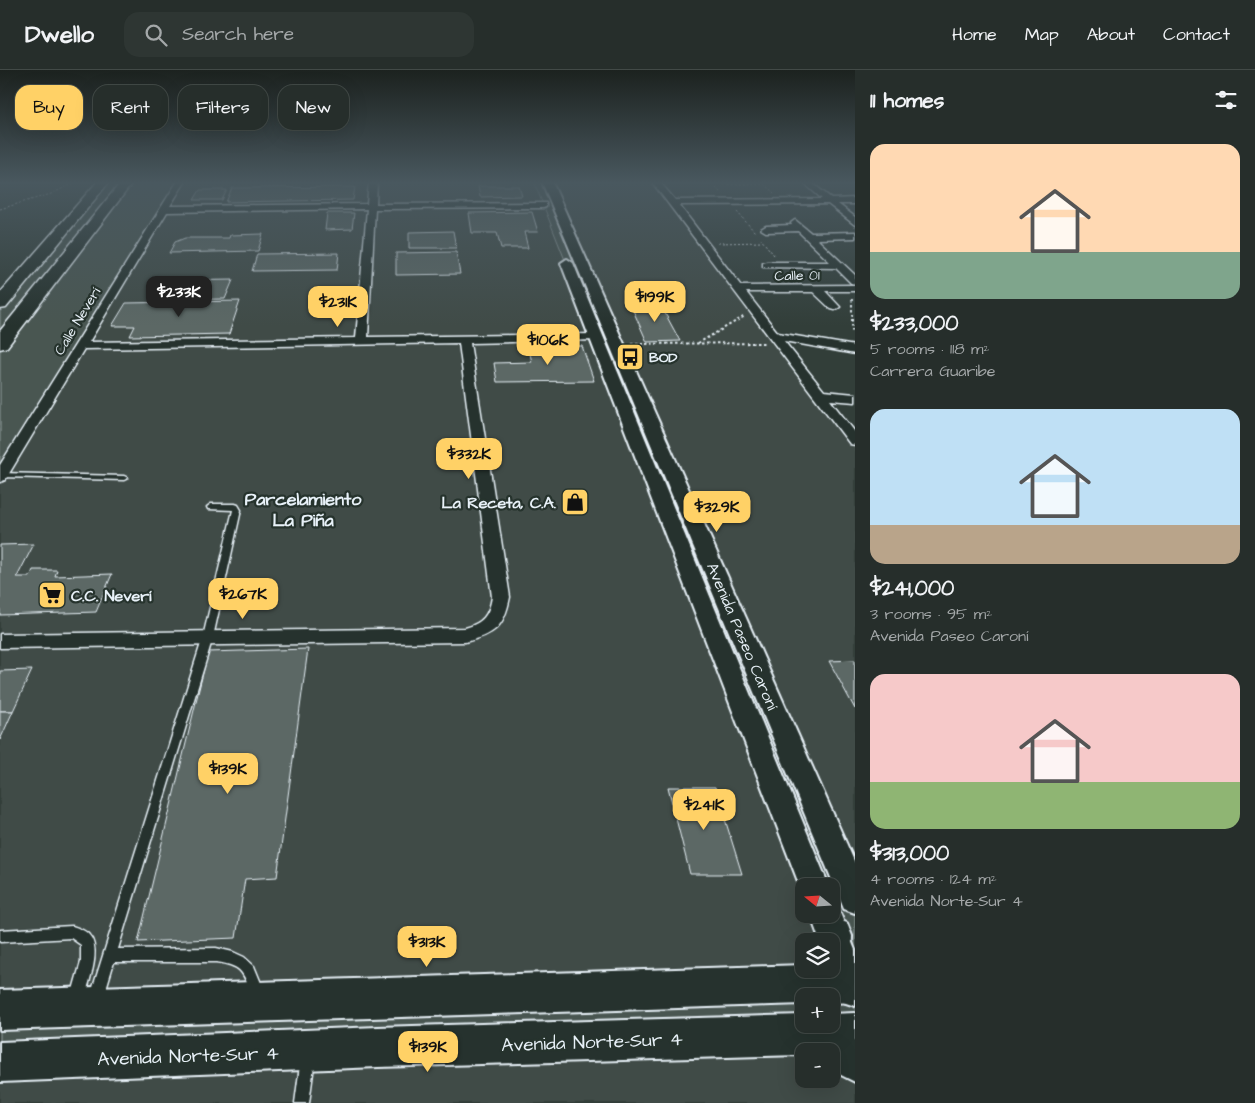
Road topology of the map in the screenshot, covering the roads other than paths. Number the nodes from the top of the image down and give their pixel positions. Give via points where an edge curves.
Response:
1 (62, 230) edge
2 (89, 230) edge
3 (151, 230) edge
4 (369, 230) edge
5 (554, 230) edge
6 (568, 230) edge
7 (694, 230) edge
8 (803, 230) edge
9 (855, 235) edge
10 (809, 236) junction
11 (767, 265) dead end
12 (838, 265) junction
13 (855, 282) edge
14 (815, 288) junction
15 (739, 289) junction
16 (853, 292) edge
17 (0, 304) edge
18 (835, 307) dead end
19 (597, 337) junction
20 (778, 339) junction
21 (464, 340) junction
22 (362, 341) junction
23 (0, 343) edge
24 (79, 346) junction
25 (855, 350) edge
26 (820, 395) junction
27 (855, 398) edge
28 (855, 441) edge
29 (0, 476) edge
30 (124, 478) dead end
31 (211, 507) dead end
32 (208, 637) junction
33 (0, 641) edge
34 (811, 878) edge
35 (855, 898) edge
36 (829, 925) edge
37 (0, 936) edge
38 (110, 956) junction
39 (810, 984) junction
40 (854, 985) edge
41 (259, 1001) junction
42 (85, 1006) junction
43 (0, 1010) edge
44 (855, 1033) edge
45 (798, 1035) junction
46 (309, 1050) junction
47 (0, 1062) edge
48 (855, 1062) edge
49 (302, 1103) edge

1 - 17 main road
2 - 23 main road
3 - 24 street, Calle Neverí
4 - 22 street
5 - 19 street, Avenida Paseo Caroní
6 - 35 street, Avenida Paseo Caroní
7 - 15 street
8 - 10 street
9 - 10 street
10 - 12 street
11 - 12 street
12 - 13 street
14 - 15 street, Calle 01
14 - 16 street, Calle 01
14 - 18 street
15 - 20 street
19 - 21 street
19 - 34 street, Avenida Paseo Caroní
20 - 25 street
20 - 26 street
21 - 22 street
21 - 32 street via 501,597 493,623 465,635
22 - 24 street
24 - 29 street, Calle Neverí
26 - 27 street
26 - 28 street
29 - 30 lane
31 - 32 lane via 235,507 237,510
32 - 33 street
32 - 38 lane
36 - 39 main road via 832,968
36 - 40 street
37 - 42 lane via 72,932 82,936 88,944
38 - 41 lane via 231,957 254,976
38 - 42 lane
39 - 40 main road
39 - 41 main road
41 - 42 main road
42 - 43 main road
44 - 45 main road, Avenida Norte-Sur 4
45 - 46 main road, Avenida Norte-Sur 4
45 - 48 main road via 834,1048
46 - 47 main road, Avenida Norte-Sur 4
46 - 49 lane

